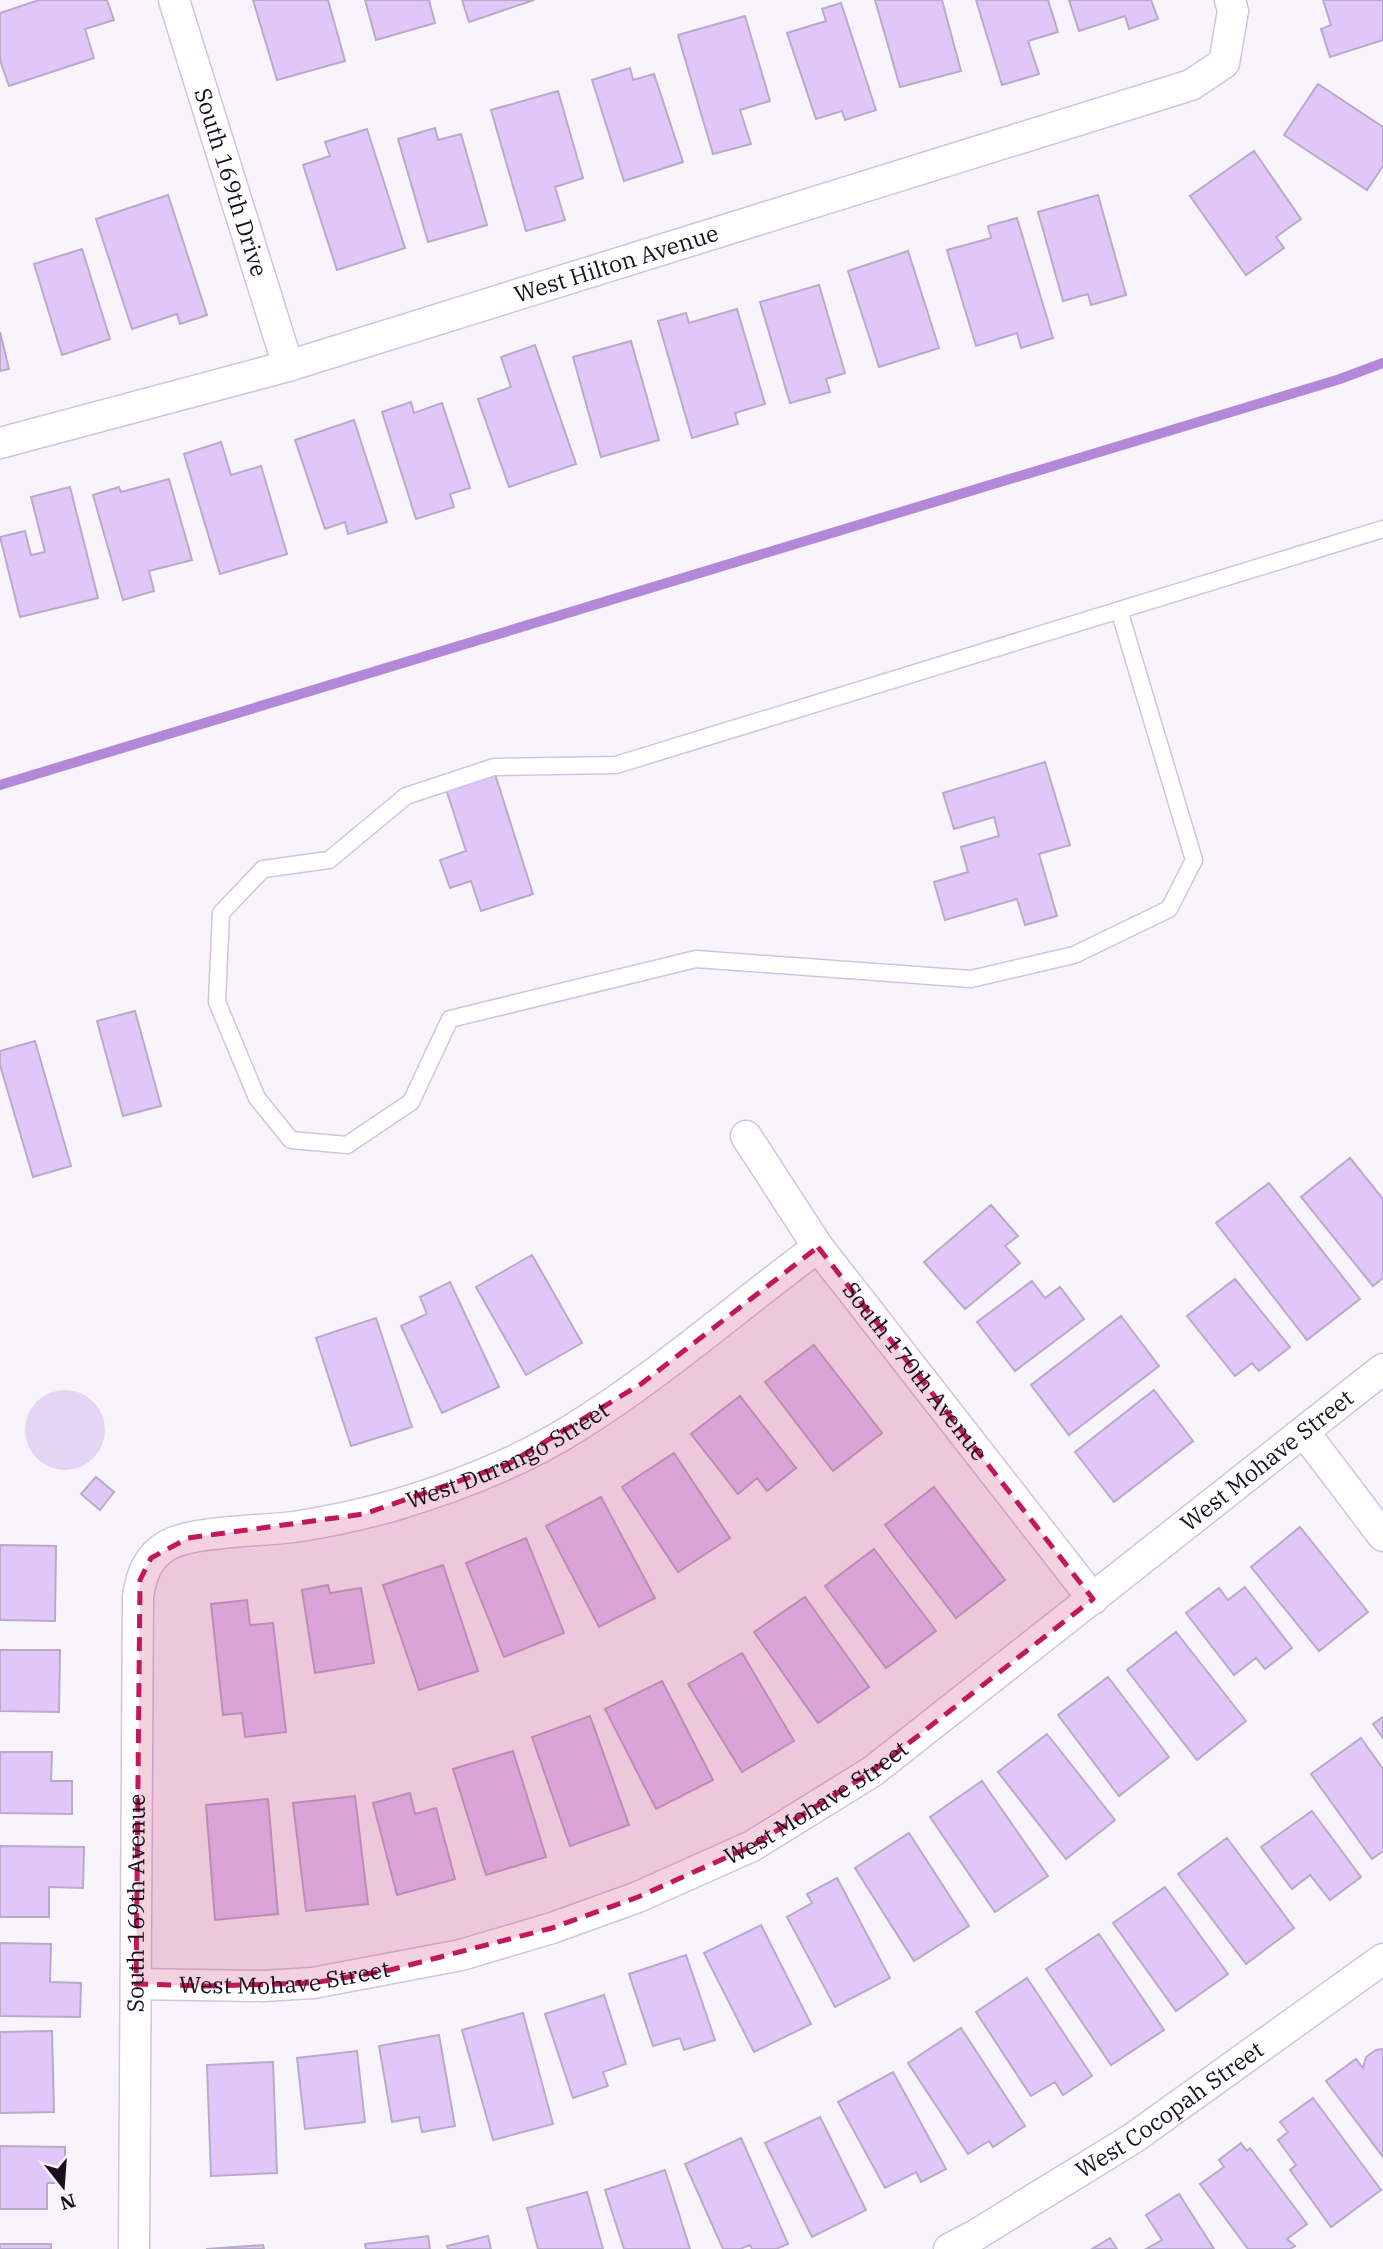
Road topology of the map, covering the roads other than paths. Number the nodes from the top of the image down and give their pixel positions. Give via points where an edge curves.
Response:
1 (174, 0) edge
2 (1230, 0) edge
3 (288, 366) junction
4 (0, 443) edge
5 (1383, 529) edge
6 (1119, 610) junction
7 (746, 1136) dead end
8 (818, 1247) junction
9 (1383, 1369) edge
10 (1304, 1432) junction
11 (1383, 1535) edge
12 (151, 1558) joint
13 (1093, 1599) junction
14 (1383, 1958) edge
15 (136, 1984) junction
16 (134, 2249) edge
17 (949, 2249) edge

1 - 3 street, South 169th Drive
2 - 3 street, West Hilton Avenue via 1233,10 1224,63 1191,85
3 - 4 street, West Hilton Avenue
5 - 6 lane
6 - 6 lane via 616,765 494,767 406,796 330,860 262,869 222,913 217,1002 257,1098 291,1140 347,1144 411,1102 450,1019 695,958 971,979 1074,955 1169,909 1194,860
7 - 8 street, South 170th Avenue
8 - 12 street, West Durango Street via 641,1384 508,1464 444,1490 364,1514 188,1538
8 - 13 street, South 170th Avenue
9 - 10 street, West Mohave Street
10 - 11 street
10 - 13 street, West Mohave Street
12 - 15 street, South 169th Avenue via 138,1597
13 - 15 street, West Mohave Street via 873,1771 752,1846 638,1897 461,1955 390,1970 262,1986
14 - 17 street, West Cocopah Street via 1132,2139
15 - 16 street, South 169th Avenue

